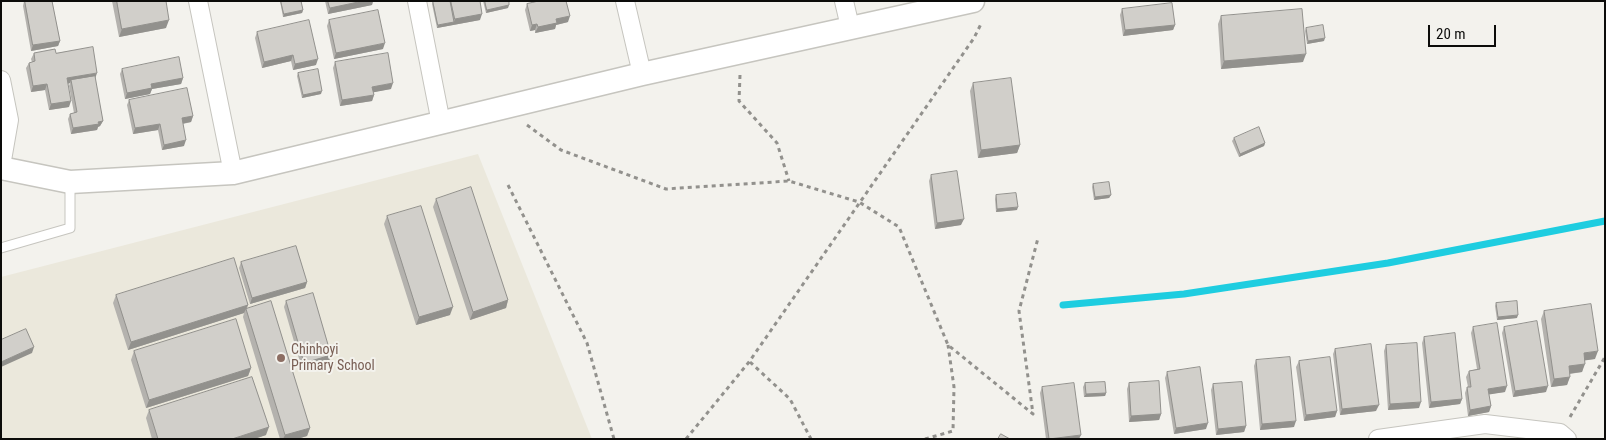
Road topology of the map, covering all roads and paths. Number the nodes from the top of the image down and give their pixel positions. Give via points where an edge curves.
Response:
1 (198, 1) edge
2 (417, 1) edge
3 (625, 1) edge
4 (844, 1) edge
5 (979, 9) edge
6 (850, 27) junction
7 (740, 52) junction
8 (642, 74) junction
9 (1, 80) edge
10 (502, 108) junction
11 (441, 123) junction
12 (1, 167) edge
13 (233, 174) junction
14 (789, 181) junction
15 (70, 182) junction
16 (508, 185) dead end
17 (859, 202) junction
18 (1038, 238) dead end
19 (1, 248) edge
20 (948, 345) junction
21 (1605, 357) edge
22 (749, 362) junction
23 (1563, 436) edge
24 (614, 439) edge
25 (686, 439) edge
26 (811, 439) edge
27 (924, 439) edge
28 (1378, 439) edge

1 - 13 street
2 - 11 street
3 - 8 street
4 - 6 street
5 - 6 street
5 - 17 path via 974,38
6 - 7 street
7 - 8 street
7 - 14 path via 739,101 777,143
8 - 10 street
9 - 12 street via 9,120
10 - 11 street
10 - 14 path via 561,150 666,189
11 - 13 street
12 - 15 street
13 - 15 street
14 - 17 path
15 - 19 lane via 70,228
16 - 24 path via 587,343
17 - 20 path via 899,227
17 - 22 path
18 - 20 path via 1019,311 1033,414
20 - 27 path via 954,386 953,431
21 - 23 path
22 - 25 path
22 - 26 path via 790,399
23 - 28 street via 1485,424

